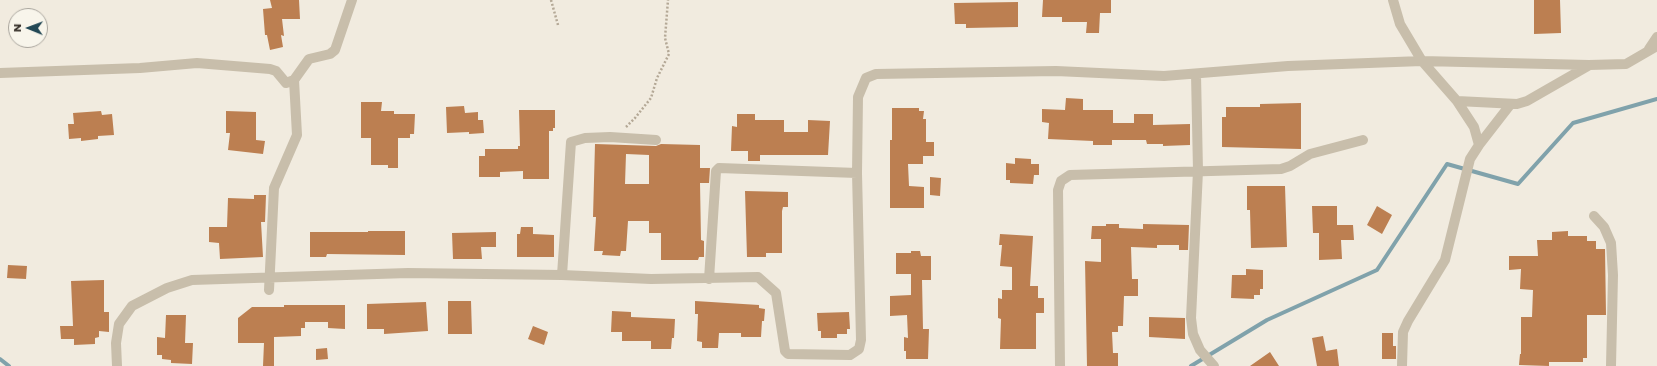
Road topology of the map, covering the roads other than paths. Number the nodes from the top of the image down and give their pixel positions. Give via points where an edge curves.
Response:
1 (352, 0) edge
2 (1393, 0) edge
3 (1657, 36) edge
4 (1653, 48) edge
5 (1422, 61) junction
6 (1589, 65) junction
7 (0, 73) edge
8 (1196, 74) junction
9 (294, 80) junction
10 (1457, 101) junction
11 (1510, 105) junction
12 (656, 140) dead end
13 (1362, 140) dead end
14 (1479, 145) junction
15 (1198, 171) junction
16 (857, 173) junction
17 (1594, 216) dead end
18 (562, 275) junction
19 (270, 276) junction
20 (709, 279) junction
21 (269, 290) dead end
22 (117, 366) edge
23 (1060, 366) edge
24 (1214, 366) edge
25 (1402, 366) edge
26 (1612, 366) edge

1 - 9 street via 335,50 330,54 309,59
2 - 5 street via 1400,24
3 - 4 street
4 - 6 street via 1626,64
5 - 6 street
5 - 8 street via 1288,66
5 - 10 street
6 - 11 street via 1527,101
7 - 9 street via 140,68 197,63 270,69 276,71 286,83
8 - 15 street
8 - 16 street via 1164,76 1056,71 876,74 866,78 858,97
9 - 19 street via 297,135 274,188
10 - 11 street
10 - 14 street via 1474,127
11 - 14 street
12 - 18 street via 610,137 573,140 570,144
13 - 15 street via 1310,154 1281,169
14 - 25 street via 1470,159 1445,260 1403,332
15 - 23 street via 1070,175 1061,181 1058,190
15 - 24 street via 1191,318 1193,334 1200,350
16 - 20 street via 719,168 716,171
16 - 20 street via 861,340 859,349 850,355 788,354 785,351 776,292 758,277
17 - 26 street via 1604,227 1611,243
18 - 19 street
18 - 20 street
19 - 21 street
19 - 22 street via 192,280 167,288 132,306 119,324 116,343

